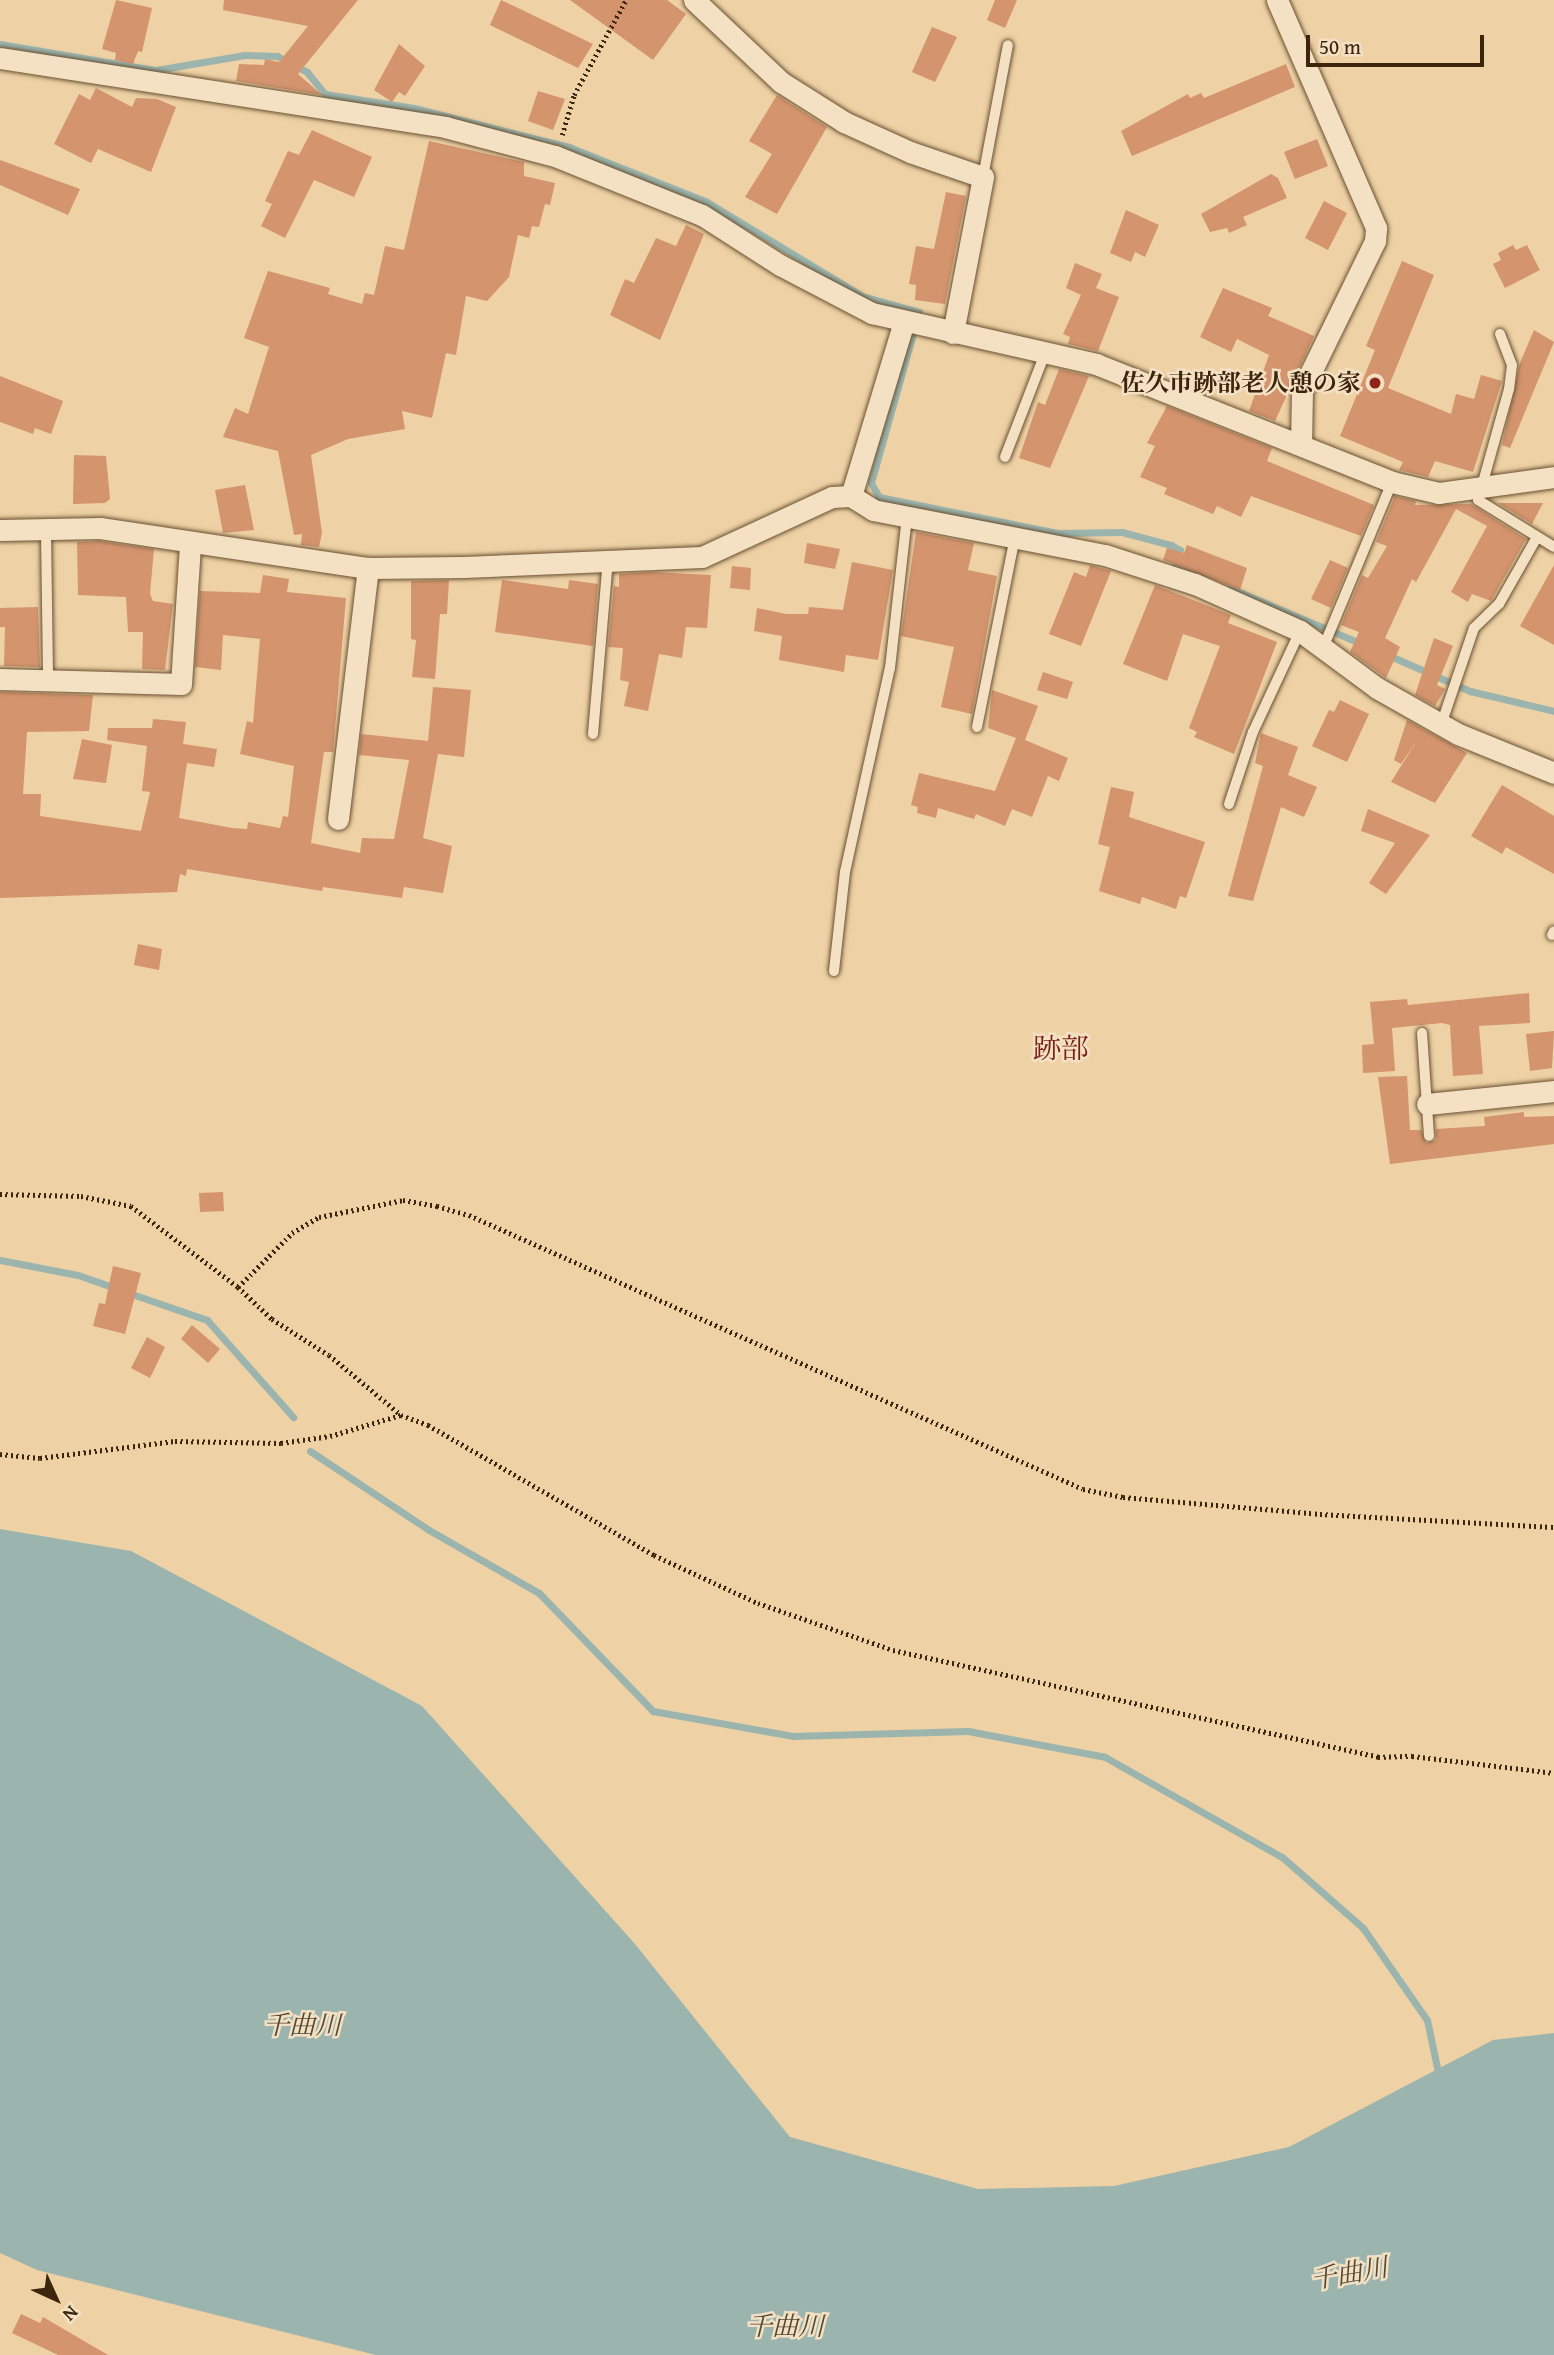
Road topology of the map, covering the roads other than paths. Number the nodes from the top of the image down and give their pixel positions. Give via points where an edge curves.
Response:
1 (694, 0) edge
2 (1277, 0) edge
3 (1008, 45) dead end
4 (0, 58) edge
5 (983, 177) junction
6 (914, 324) junction
7 (953, 333) junction
8 (1500, 334) dead end
9 (1046, 351) junction
10 (1301, 445) junction
11 (1005, 457) dead end
12 (1554, 477) edge
13 (1392, 482) junction
14 (1480, 490) junction
15 (851, 496) junction
16 (907, 516) junction
17 (0, 530) edge
18 (46, 531) junction
19 (1015, 536) junction
20 (1536, 537) junction
21 (190, 544) junction
22 (1554, 547) edge
23 (608, 558) junction
24 (369, 568) junction
25 (1300, 631) junction
26 (1325, 643) junction
27 (0, 679) edge
28 (48, 681) junction
29 (1441, 725) junction
30 (977, 727) dead end
31 (593, 734) dead end
32 (1554, 773) edge
33 (1229, 804) dead end
34 (338, 818) dead end
35 (834, 971) dead end
36 (1422, 1033) dead end
37 (1554, 1091) edge
38 (1427, 1104) junction
39 (1429, 1136) dead end

1 - 5 street via 780,82 833,115 910,152
2 - 10 street via 1376,228 1375,241 1301,390
3 - 5 lane
4 - 6 street via 445,127 555,156 702,215 844,299
5 - 7 street
6 - 7 street
6 - 15 street
7 - 9 street
8 - 14 lane via 1512,365 1509,389
9 - 10 street via 1143,381
9 - 11 lane
10 - 13 street
12 - 14 street
13 - 14 street via 1439,494
13 - 26 lane
14 - 20 lane via 1478,500 1483,505
15 - 16 street via 873,510
15 - 23 street via 832,498 702,557
16 - 19 street
16 - 35 lane via 890,668 845,873
17 - 18 street
18 - 21 street via 100,528
18 - 28 lane
19 - 25 street via 1105,555 1195,584
19 - 30 lane
20 - 22 lane
20 - 29 lane via 1499,604 1474,628
21 - 24 street
21 - 28 street via 181,684
23 - 24 street
23 - 31 lane
24 - 34 street
25 - 26 street
25 - 33 lane via 1254,732
26 - 29 street via 1377,688
27 - 28 street
29 - 32 street
36 - 38 lane
37 - 38 street
38 - 39 lane

